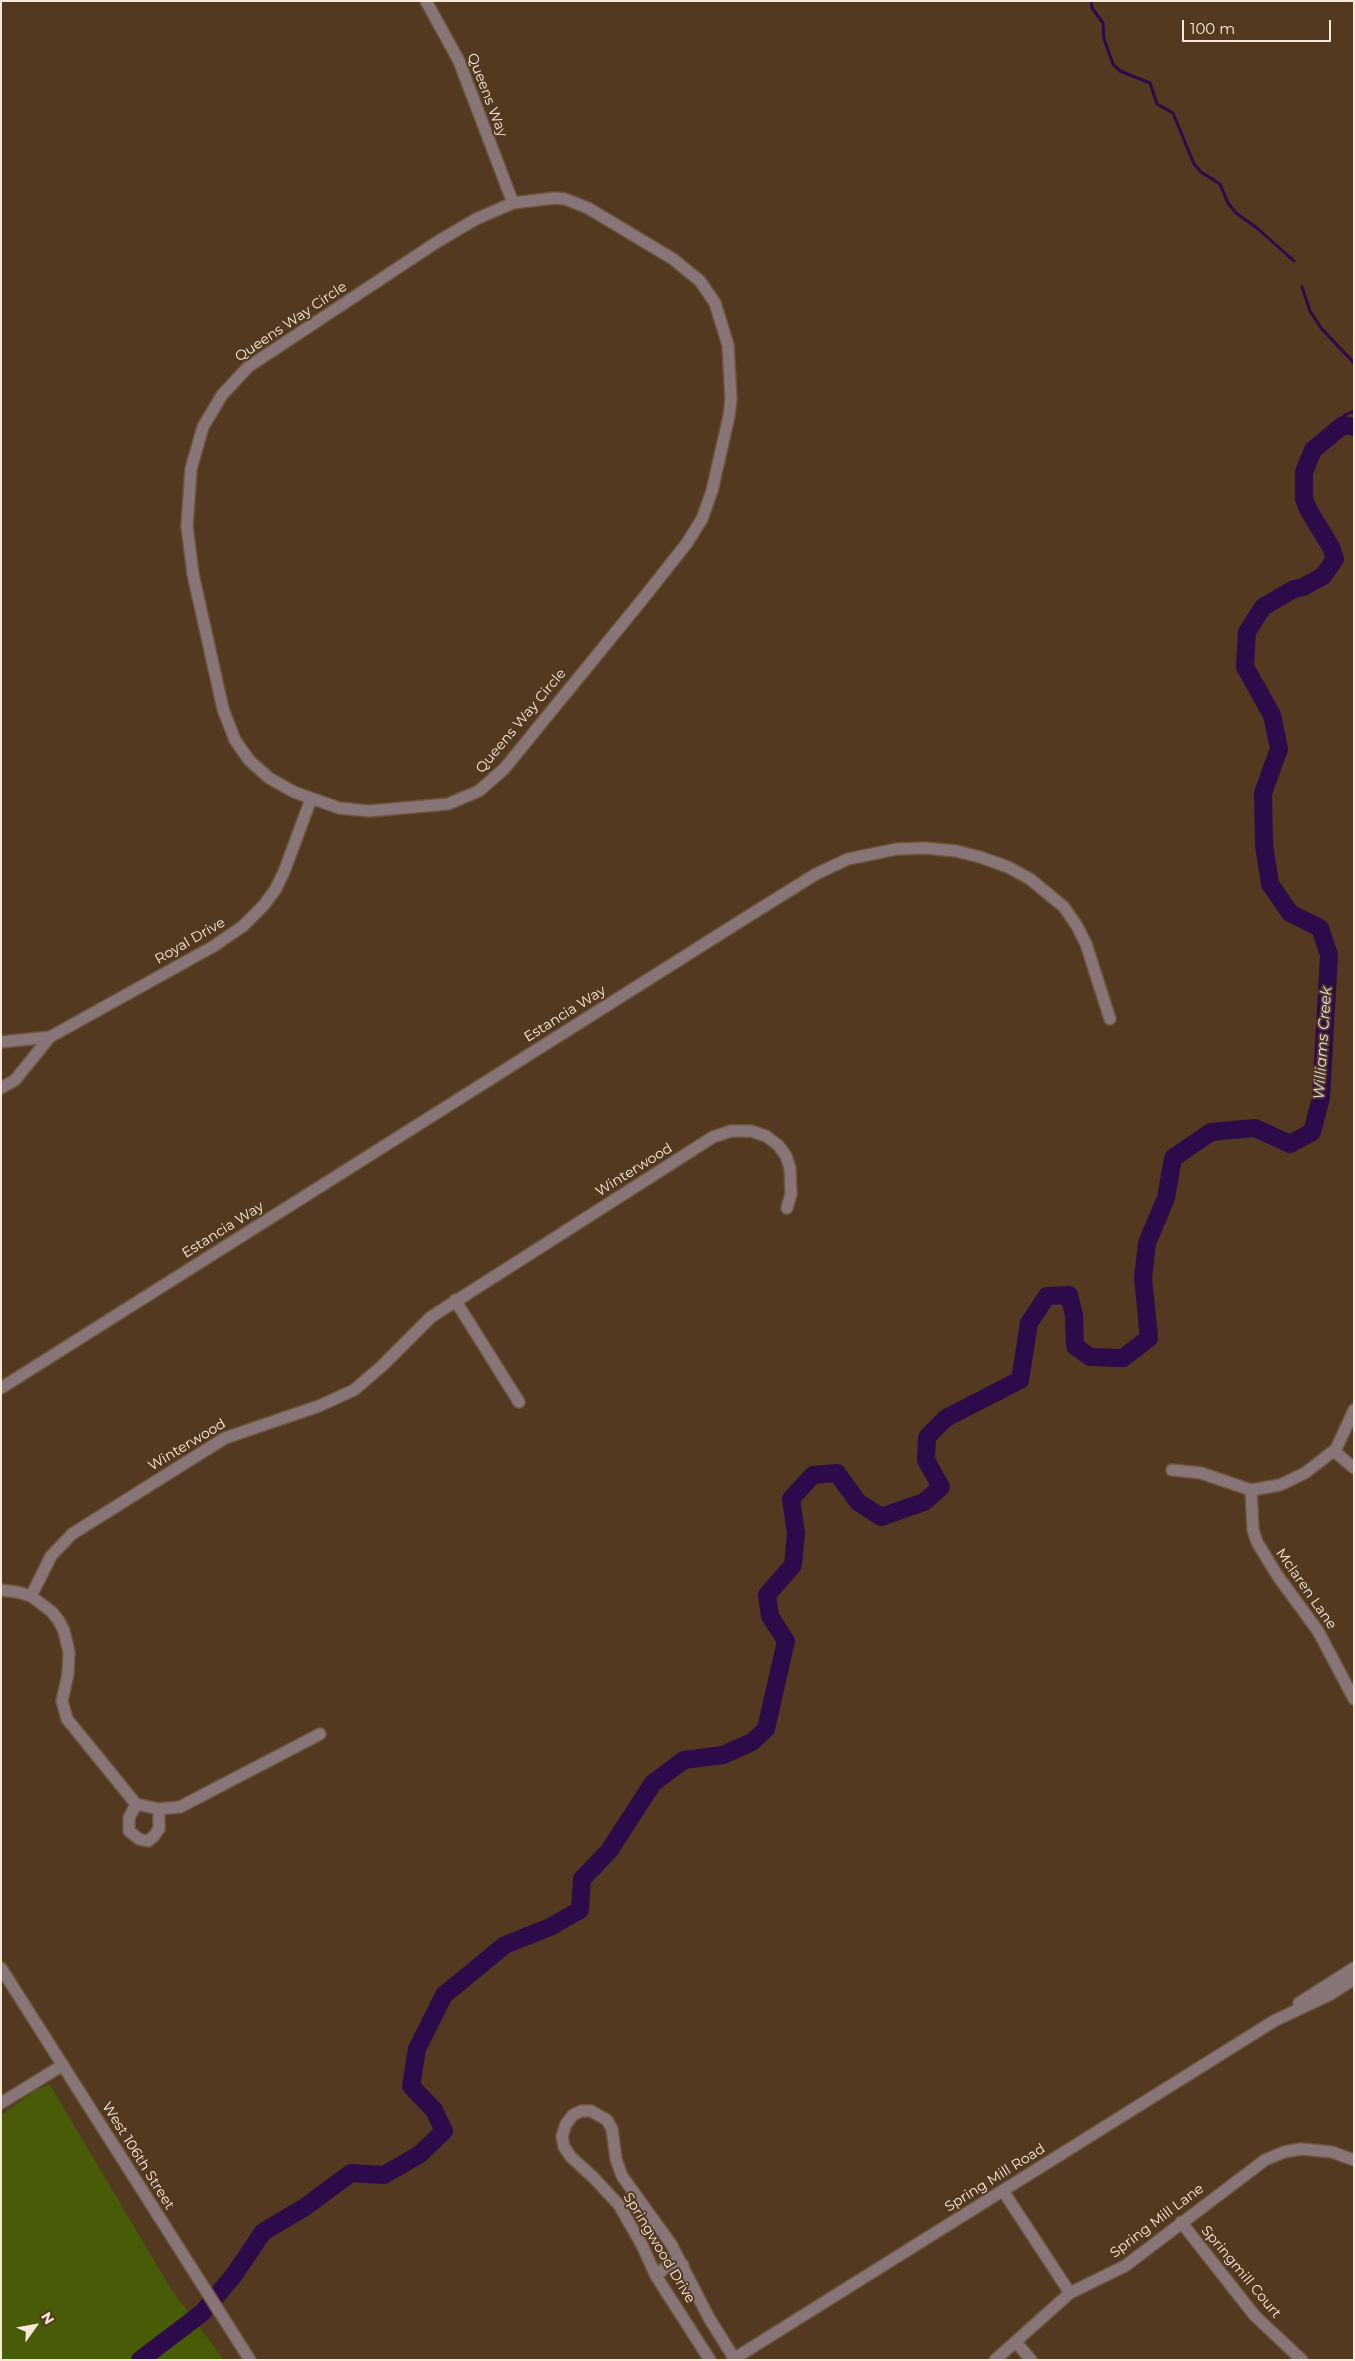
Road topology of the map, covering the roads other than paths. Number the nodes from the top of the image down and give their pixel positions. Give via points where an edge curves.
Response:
1 (426, 1) edge
2 (513, 203) junction
3 (311, 799) junction
4 (1110, 1019) dead end
5 (50, 1037) junction
6 (1, 1042) edge
7 (1, 1088) edge
8 (787, 1208) dead end
9 (455, 1300) junction
10 (1, 1388) edge
11 (519, 1402) dead end
12 (1354, 1410) edge
13 (1334, 1451) junction
14 (1354, 1468) edge
15 (1172, 1470) dead end
16 (1251, 1490) junction
17 (1, 1590) edge
18 (31, 1596) junction
19 (1354, 1699) edge
20 (320, 1734) dead end
21 (136, 1804) junction
22 (159, 1809) junction
23 (1, 1968) edge
24 (1354, 1968) edge
25 (1354, 1979) edge
26 (1274, 2021) junction
27 (63, 2064) junction
28 (1, 2103) edge
29 (1354, 2160) edge
30 (1003, 2191) junction
31 (1181, 2222) junction
32 (683, 2266) junction
33 (656, 2276) junction
34 (1070, 2293) junction
35 (1016, 2342) junction
36 (733, 2359) edge
37 (250, 2360) edge
38 (710, 2360) edge
39 (994, 2360) edge
40 (1031, 2360) edge
41 (1302, 2360) edge

1 - 2 street, Queens Way via 459,61
2 - 3 street, Queens Way Circle via 456,230 254,363 222,395 209,414 198,440 188,499 188,547 223,709 235,740 256,767 279,784
2 - 3 street, Queens Way Circle via 554,198 588,208 688,270 700,280 715,302 728,345 731,392 730,416 708,504 691,537 646,595 504,769 480,790 448,804 369,811 339,808
3 - 5 street, Royal Drive via 275,890 243,926 214,946
4 - 10 street, Estancia Way via 1077,926 1064,907 1030,880 1008,867 980,857 948,851 897,849 848,859 816,874 738,922
5 - 6 street, Royal Drive
5 - 7 street, Royal Drive via 15,1080
8 - 9 street, Winterwood via 791,1194 790,1168 779,1146 766,1136 751,1132 722,1134
9 - 11 street
9 - 18 street, Winterwood via 416,1330 354,1390 319,1406 225,1438 72,1534 52,1556
12 - 13 street
13 - 14 street
13 - 16 street via 1291,1481
15 - 16 street via 1201,1473
16 - 19 street, Mclaren Lane via 1253,1530 1257,1542 1318,1631
17 - 18 street
18 - 21 street via 52,1612 68,1641 68,1674 62,1701 67,1719
20 - 22 street via 192,1803 170,1810
21 - 22 street
21 - 22 street via 129,1818 129,1830 139,1839 148,1840 160,1829
23 - 27 street, West 106th Street
24 - 26 street, Spring Mill Road
25 - 26 street, Spring Mill Road via 1332,1994
26 - 30 street, Spring Mill Road
27 - 28 street
27 - 37 street, West 106th Street
29 - 31 street, Spring Mill Lane via 1332,2152 1284,2152 1265,2160
30 - 34 street
30 - 36 street, Spring Mill Road
31 - 34 street, Spring Mill Lane via 1125,2266
31 - 41 street, Springmill Court via 1255,2316
32 - 33 street via 673,2263
32 - 33 street, Springwood Drive via 622,2176 612,2129 607,2120 591,2111 581,2111 566,2124 562,2136 564,2147 619,2205
32 - 36 street, Springwood Drive
33 - 38 street, Springwood Drive
34 - 35 street, Spring Mill Lane
35 - 39 street, Spring Mill Lane
35 - 40 street

